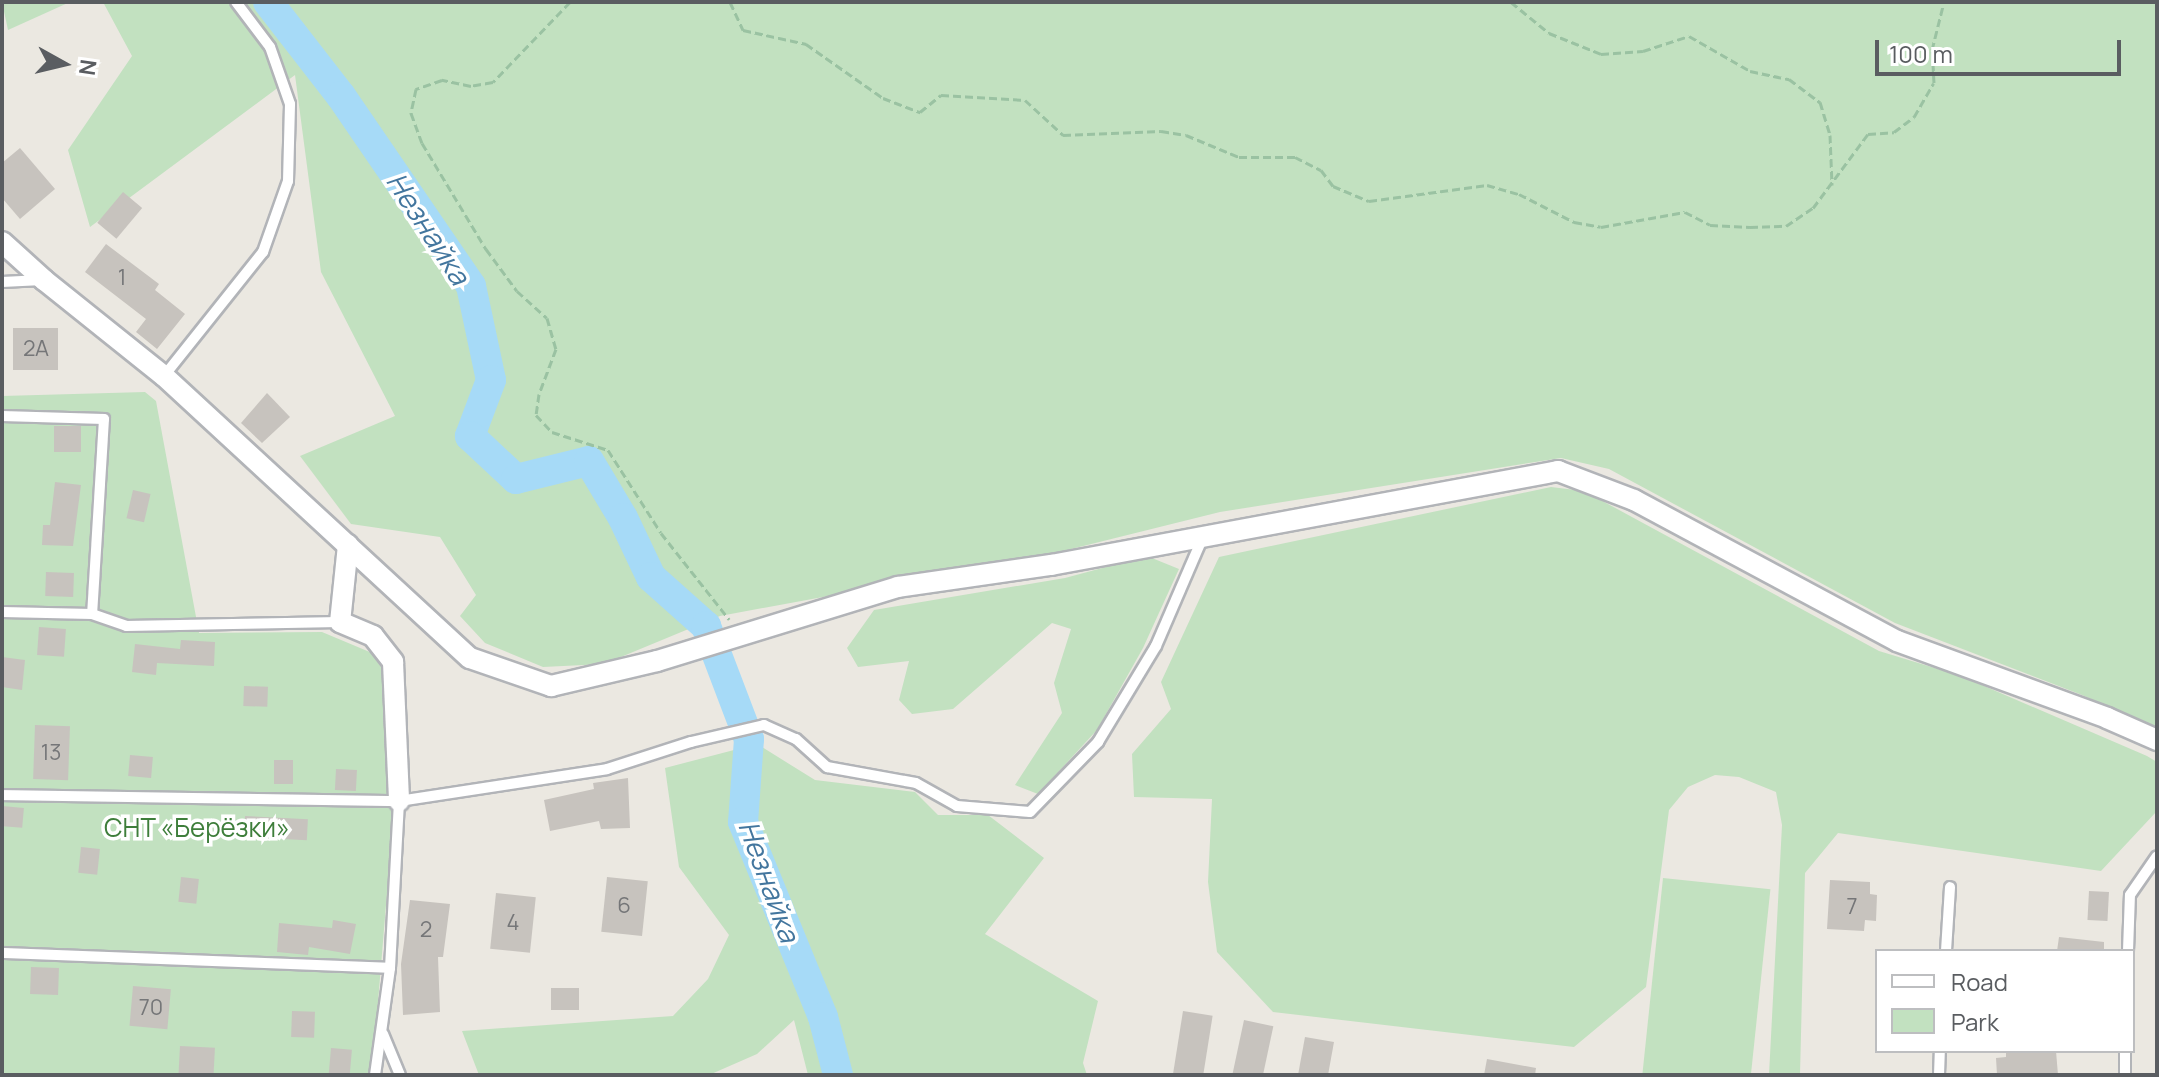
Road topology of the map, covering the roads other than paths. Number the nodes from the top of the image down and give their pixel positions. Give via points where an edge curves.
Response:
1 (236, 2) edge
2 (2, 242) edge
3 (44, 280) junction
4 (2, 282) edge
5 (164, 376) junction
6 (2, 416) edge
7 (1204, 535) junction
8 (348, 545) junction
9 (2, 612) edge
10 (92, 614) junction
11 (340, 622) junction
12 (2157, 740) edge
13 (2, 795) edge
14 (399, 801) junction
15 (2157, 856) edge
16 (1950, 887) dead end
17 (1946, 949) edge
18 (2128, 949) edge
19 (2, 953) edge
20 (390, 968) junction
21 (383, 1034) junction
22 (1940, 1053) edge
23 (2125, 1053) edge
24 (375, 1075) edge
25 (400, 1075) edge
26 (1939, 1075) edge
27 (2125, 1075) edge

1 - 5 lane via 270,47 290,104 288,181 263,252
2 - 3 street
3 - 4 lane
3 - 5 street
5 - 8 street
6 - 10 lane via 104,419
7 - 8 street via 898,587 657,661 551,686 470,658
7 - 12 street via 1558,471 1634,500 1897,641
7 - 14 lane via 1156,646 1098,742 1030,812 957,806 916,783 827,767 796,739 764,725 607,769
8 - 11 street
9 - 10 lane
10 - 11 lane via 126,626
11 - 14 street via 373,636 393,662
13 - 14 lane
14 - 20 lane
15 - 18 lane via 2130,895
16 - 17 lane
19 - 20 lane
20 - 21 lane
21 - 24 lane
21 - 25 lane
22 - 26 lane
23 - 27 lane

